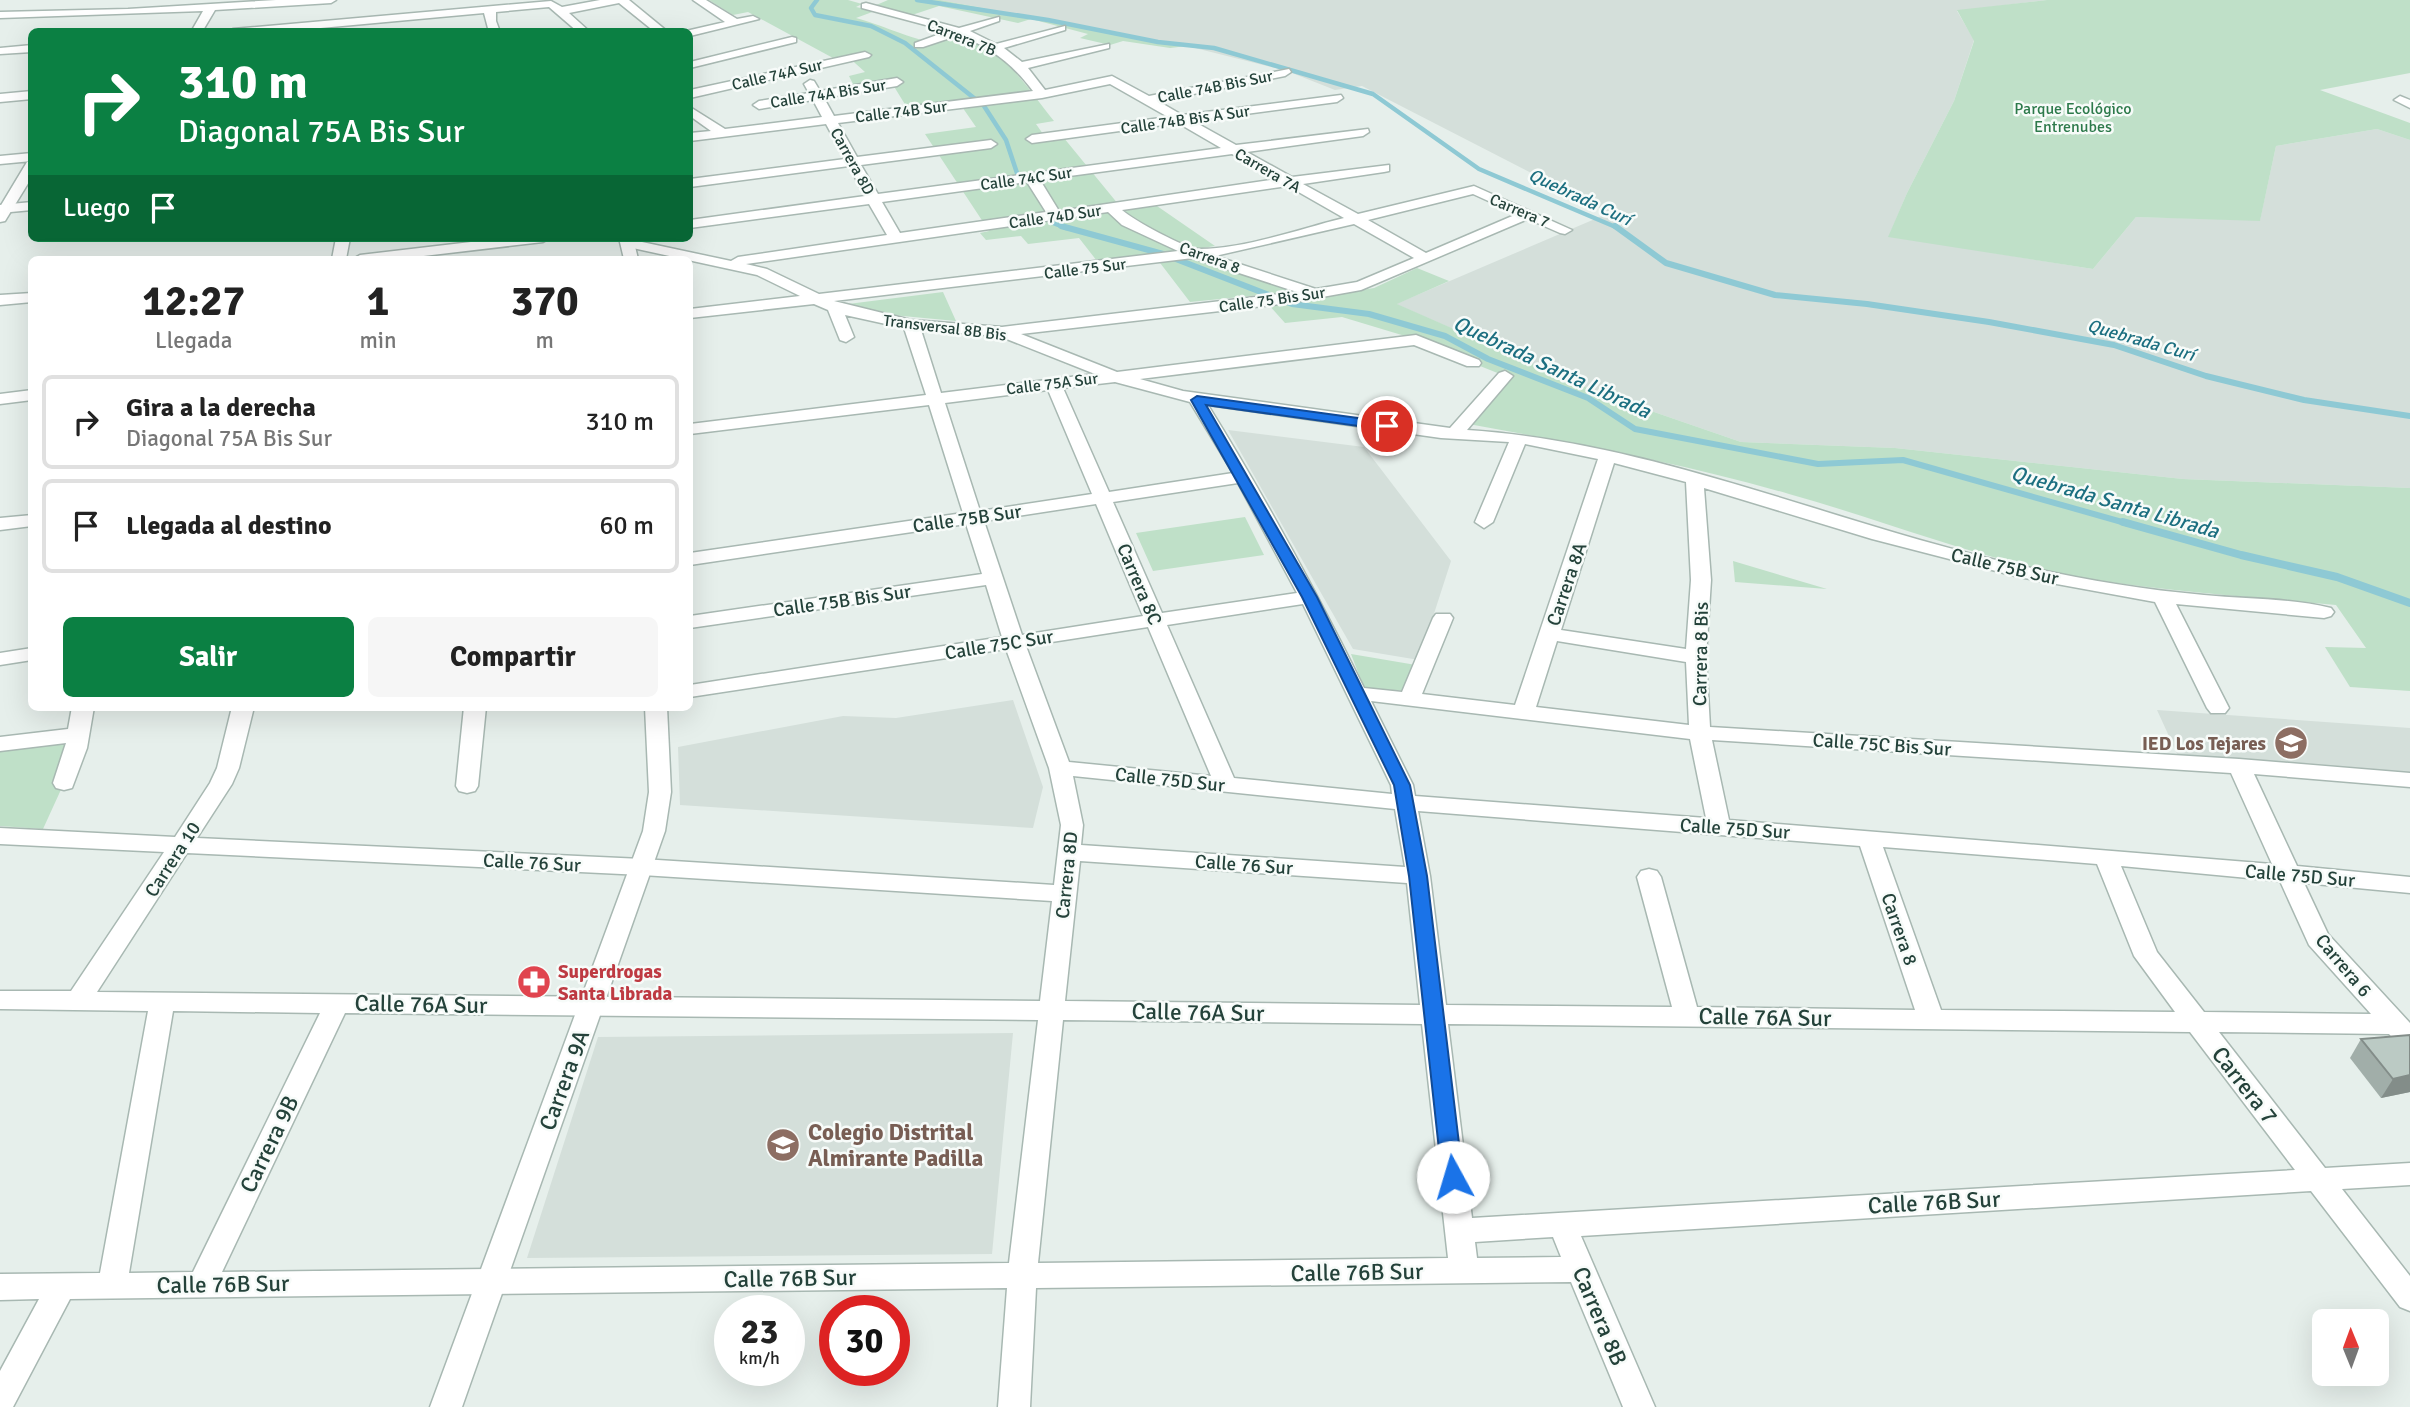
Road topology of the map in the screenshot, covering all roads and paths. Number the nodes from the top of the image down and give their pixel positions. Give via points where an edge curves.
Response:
1 (10, 0) edge
2 (71, 0) edge
3 (137, 0) edge
4 (331, 0) edge
5 (617, 0) edge
6 (622, 0) edge
7 (698, 0) edge
8 (230, 3) edge
9 (292, 3) junction
10 (553, 5) edge
11 (866, 6) dead end
12 (211, 7) junction
13 (490, 9) junction
14 (128, 12) junction
15 (0, 13) edge
16 (61, 13) junction
17 (753, 19) dead end
18 (995, 19) dead end
19 (120, 22) dead end
20 (735, 23) junction
21 (282, 27) junction
22 (51, 28) edge
23 (198, 28) edge
24 (272, 28) edge
25 (493, 28) edge
26 (580, 28) edge
27 (658, 28) edge
28 (1061, 28) dead end
29 (693, 32) edge
30 (960, 33) junction
31 (792, 40) dead end
32 (919, 45) dead end
33 (1105, 47) dead end
34 (28, 48) edge
35 (993, 48) junction
36 (6, 50) edge
37 (865, 55) dead end
38 (693, 64) edge
39 (0, 65) edge
40 (1020, 66) junction
41 (1285, 72) dead end
42 (1112, 80) joint
43 (897, 82) dead end
44 (813, 90) junction
45 (693, 93) edge
46 (1042, 94) junction
47 (28, 95) edge
48 (0, 98) edge
49 (1337, 98) dead end
50 (1146, 100) junction
51 (759, 105) dead end
52 (693, 113) edge
53 (830, 120) junction
54 (1182, 120) junction
55 (1363, 132) dead end
56 (723, 133) junction
57 (693, 137) edge
58 (1032, 139) dead end
59 (991, 144) dead end
60 (1233, 150) junction
61 (0, 160) edge
62 (853, 162) junction
63 (28, 165) edge
64 (1384, 168) dead end
65 (28, 171) edge
66 (1031, 177) junction
67 (1288, 182) junction
68 (693, 183) edge
69 (1474, 190) joint
70 (874, 199) junction
71 (28, 207) edge
72 (1111, 207) junction
73 (3, 212) edge
74 (1528, 214) junction
75 (1055, 216) junction
76 (1356, 220) junction
77 (693, 224) edge
78 (1565, 230) dead end
79 (896, 239) junction
80 (495, 242) edge
81 (632, 242) edge
82 (1190, 255) junction
83 (402, 256) edge
84 (1424, 258) junction
85 (726, 263) junction
86 (1316, 293) junction
87 (28, 297) edge
88 (815, 299) junction
89 (0, 300) edge
90 (835, 308) junction
91 (693, 314) edge
92 (911, 324) junction
93 (1002, 332) junction
94 (846, 337) dead end
95 (1473, 363) dead end
96 (1113, 376) junction
97 (1505, 376) dead end
98 (1053, 383) junction
99 (28, 396) edge
100 (935, 397) junction
101 (0, 399) edge
102 (1197, 400) junction
103 (693, 429) edge
104 (1454, 434) junction
105 (1519, 438) junction
106 (1608, 456) junction
107 (1244, 477) junction
108 (1695, 479) junction
109 (1103, 498) junction
110 (974, 517) junction
111 (28, 520) edge
112 (1484, 522) dead end
113 (0, 524) edge
114 (693, 559) edge
115 (993, 578) junction
116 (1309, 597) junction
117 (2163, 597) junction
118 (2324, 612) dead end
119 (1443, 618) dead end
120 (1156, 620) junction
121 (693, 622) edge
122 (1549, 634) junction
123 (1014, 642) junction
124 (28, 655) edge
125 (1696, 657) junction
126 (0, 659) edge
127 (693, 691) edge
128 (1356, 693) junction
129 (1410, 698) junction
130 (2218, 708) dead end
131 (82, 711) edge
132 (242, 711) edge
133 (475, 711) edge
134 (656, 711) edge
135 (1524, 711) junction
136 (1700, 733) junction
137 (78, 735) junction
138 (0, 744) edge
139 (2239, 766) junction
140 (1060, 768) junction
141 (2410, 780) edge
142 (64, 783) dead end
143 (1226, 785) junction
144 (467, 786) dead end
145 (1407, 803) junction
146 (1719, 827) junction
147 (0, 836) edge
148 (1870, 839) junction
149 (182, 845) junction
150 (1070, 852) junction
151 (2106, 857) junction
152 (642, 867) junction
153 (2288, 874) junction
154 (1418, 876) junction
155 (1649, 877) dead end
156 (2410, 885) edge
157 (1065, 894) junction
158 (78, 1001) junction
159 (162, 1002) junction
160 (2, 1003) edge
161 (337, 1003) junction
162 (591, 1006) junction
163 (1053, 1010) junction
164 (1435, 1014) junction
165 (1687, 1016) junction
166 (1931, 1019) junction
167 (2196, 1021) junction
168 (2402, 1032) edge
169 (2410, 1174) edge
170 (2318, 1179) junction
171 (1562, 1225) junction
172 (1459, 1231) junction
173 (1580, 1269) junction
174 (1464, 1270) junction
175 (1022, 1276) junction
176 (491, 1282) junction
177 (201, 1285) junction
178 (62, 1286) junction
179 (112, 1286) junction
180 (0, 1287) edge
181 (2410, 1298) edge
182 (0, 1401) edge
183 (446, 1407) edge
184 (1014, 1407) edge
185 (1639, 1407) edge

1 - 15 street
2 - 16 street
3 - 14 street
4 - 9 street
5 - 10 street
6 - 27 street
7 - 20 street
8 - 9 street
8 - 12 street
9 - 21 street
10 - 13 street
10 - 26 street
11 - 30 street, Carrera 7B
12 - 14 street
12 - 23 street
13 - 21 street via 428,21 374,15
13 - 25 street
14 - 16 street
14 - 19 street
15 - 16 street
16 - 22 street
17 - 20 street
18 - 30 street
20 - 29 street
21 - 24 street
28 - 35 street
30 - 32 street
30 - 35 street, Carrera 7B
31 - 38 street
33 - 40 street
34 - 36 street
35 - 40 street, Carrera 7B
36 - 39 street
37 - 45 street, Calle 74A Sur
40 - 46 street, Carrera 7B
41 - 50 street, Calle 74B Bis Sur
42 - 46 street, Calle 74B Sur
42 - 50 street, Carrera 7A
43 - 44 street, Calle 74A Bis Sur
44 - 51 street, Calle 74A Bis Sur
44 - 53 street, Carrera 8D
46 - 53 street, Calle 74B Sur
47 - 48 street
49 - 54 street, Calle 74B Bis A Sur
50 - 54 street, Carrera 7A
52 - 56 street
53 - 56 street, Calle 74B Sur
53 - 62 street, Carrera 8D
54 - 58 street, Calle 74B Bis A Sur
54 - 60 street, Carrera 7A
55 - 60 street, Calle 74C Sur
56 - 57 street, Calle 74B Sur
59 - 62 street
60 - 66 street, Calle 74C Sur
60 - 67 street, Carrera 7A
61 - 63 street
62 - 68 street
62 - 70 street, Carrera 8D
64 - 67 street, Calle 74D Sur
65 - 73 street
66 - 70 street, Calle 74C Sur
66 - 75 street
67 - 72 street, Calle 74D Sur
67 - 76 street, Carrera 7A
69 - 74 street, Carrera 7
69 - 76 street, Calle 75 Sur
70 - 77 street, Calle 74C Sur
70 - 79 street, Carrera 8D
71 - 73 street
72 - 75 street, Calle 74D Sur
72 - 82 street, Carrera 8 via 1127,222
74 - 78 street, Carrera 7
74 - 84 street, Calle 75 Bis Sur
75 - 79 street, Calle 74D Sur
76 - 82 street, Calle 75 Sur
76 - 84 street, Carrera 7A
79 - 85 street, Calle 74D Sur
80 - 83 street
81 - 85 street, Transversal 8B Bis
82 - 86 street, Carrera 8
82 - 88 street, Calle 75 Sur
84 - 86 street, Calle 75 Bis Sur via 1369,283
85 - 88 street, Transversal 8B Bis via 775,277
86 - 93 street, Calle 75 Bis Sur
87 - 89 street
88 - 90 street, Transversal 8B Bis
88 - 91 street, Calle 75 Sur
90 - 92 street, Transversal 8B Bis
90 - 94 street
92 - 93 street, Transversal 8B Bis
92 - 100 street, Carrera 8D
93 - 96 street, Transversal 8B Bis
95 - 96 street, Calle 75A Sur via 1416,340
96 - 98 street, Calle 75A Sur
96 - 102 street, Transversal 8B Bis
97 - 104 street
98 - 100 street, Calle 75A Sur
98 - 109 street, Carrera 8C
99 - 101 street
100 - 103 street, Calle 75A Sur
100 - 110 street, Carrera 8D
102 - 104 street, Transversal 8B Bis
102 - 107 street
104 - 105 street, Calle 75B Sur
105 - 106 street, Calle 75B Sur
105 - 112 street
106 - 108 street, Calle 75B Sur
106 - 122 street, Carrera 8A
107 - 109 street, Calle 75B Sur
107 - 116 street
108 - 117 street, Calle 75B Sur via 1956,556
108 - 125 street, Carrera 8 Bis via 1701,580
109 - 110 street, Calle 75B Sur
109 - 120 street, Carrera 8C
110 - 114 street, Calle 75B Sur
110 - 115 street, Carrera 8D
111 - 113 street
115 - 121 street, Calle 75B Bis Sur
115 - 123 street, Carrera 8D
116 - 120 street, Calle 75C Sur
116 - 128 street
117 - 118 street, Calle 75B Sur
117 - 130 street
119 - 129 street
120 - 123 street, Calle 75C Sur
120 - 143 street, Carrera 8C
122 - 125 street
122 - 135 street, Carrera 8A
123 - 127 street, Calle 75C Sur
123 - 140 street, Carrera 8D
124 - 126 street
125 - 136 street, Carrera 8 Bis
128 - 129 street, Calle 75C Bis Sur
128 - 145 street via 1395,768
129 - 135 street, Calle 75C Bis Sur
131 - 137 street
132 - 149 street, Carrera 10 via 228,768
133 - 144 street
134 - 152 street, Carrera 9A via 660,792
135 - 136 street, Calle 75C Bis Sur
136 - 139 street, Calle 75C Bis Sur
136 - 146 street, Carrera 8 Bis
137 - 138 street
137 - 142 street
139 - 141 street, Calle 75C Bis Sur
139 - 153 street, Carrera 6
140 - 143 street, Calle 75D Sur
140 - 150 street, Carrera 8D via 1072,825
143 - 145 street, Calle 75D Sur
145 - 146 street, Calle 75D Sur
145 - 154 street
146 - 148 street, Calle 75D Sur
147 - 149 street, Calle 76 Sur
148 - 151 street, Calle 75D Sur
148 - 166 street, Carrera 8
149 - 152 street, Calle 76 Sur
149 - 158 street, Carrera 10
150 - 154 street, Calle 76 Sur
150 - 157 street, Carrera 8D
151 - 153 street, Calle 75D Sur
151 - 167 street, Carrera 7 via 2146,956
152 - 157 street, Calle 76 Sur
152 - 162 street, Carrera 9A
153 - 156 street, Calle 75D Sur
153 - 168 street, Carrera 6 via 2318,940
154 - 164 street
155 - 165 street
157 - 163 street, Carrera 8D
158 - 159 street, Calle 76A Sur
158 - 160 street, Calle 76A Sur
159 - 161 street, Calle 76A Sur
159 - 179 street
161 - 162 street, Calle 76A Sur
161 - 177 street, Carrera 9B
162 - 163 street, Calle 76A Sur
162 - 176 street, Carrera 9A
163 - 164 street, Calle 76A Sur
163 - 175 street, Carrera 8D
164 - 165 street, Calle 76A Sur
164 - 172 street
165 - 166 street, Calle 76A Sur
166 - 167 street, Calle 76A Sur
167 - 168 street, Calle 76A Sur
167 - 170 street, Carrera 7
169 - 170 street, Calle 76B Sur
170 - 171 street, Calle 76B Sur
170 - 181 street, Carrera 7
171 - 172 street, Calle 76B Sur
171 - 173 street, Carrera 8B
172 - 174 street
173 - 174 street, Calle 76B Sur
173 - 185 street, Carrera 8B
174 - 175 street, Calle 76B Sur
175 - 176 street, Calle 76B Sur
175 - 184 street, Carrera 8D
176 - 177 street, Calle 76B Sur
176 - 183 street, Carrera 9A
177 - 179 street, Calle 76B Sur
178 - 179 street, Calle 76B Sur
178 - 180 street, Calle 76B Sur
178 - 182 street

